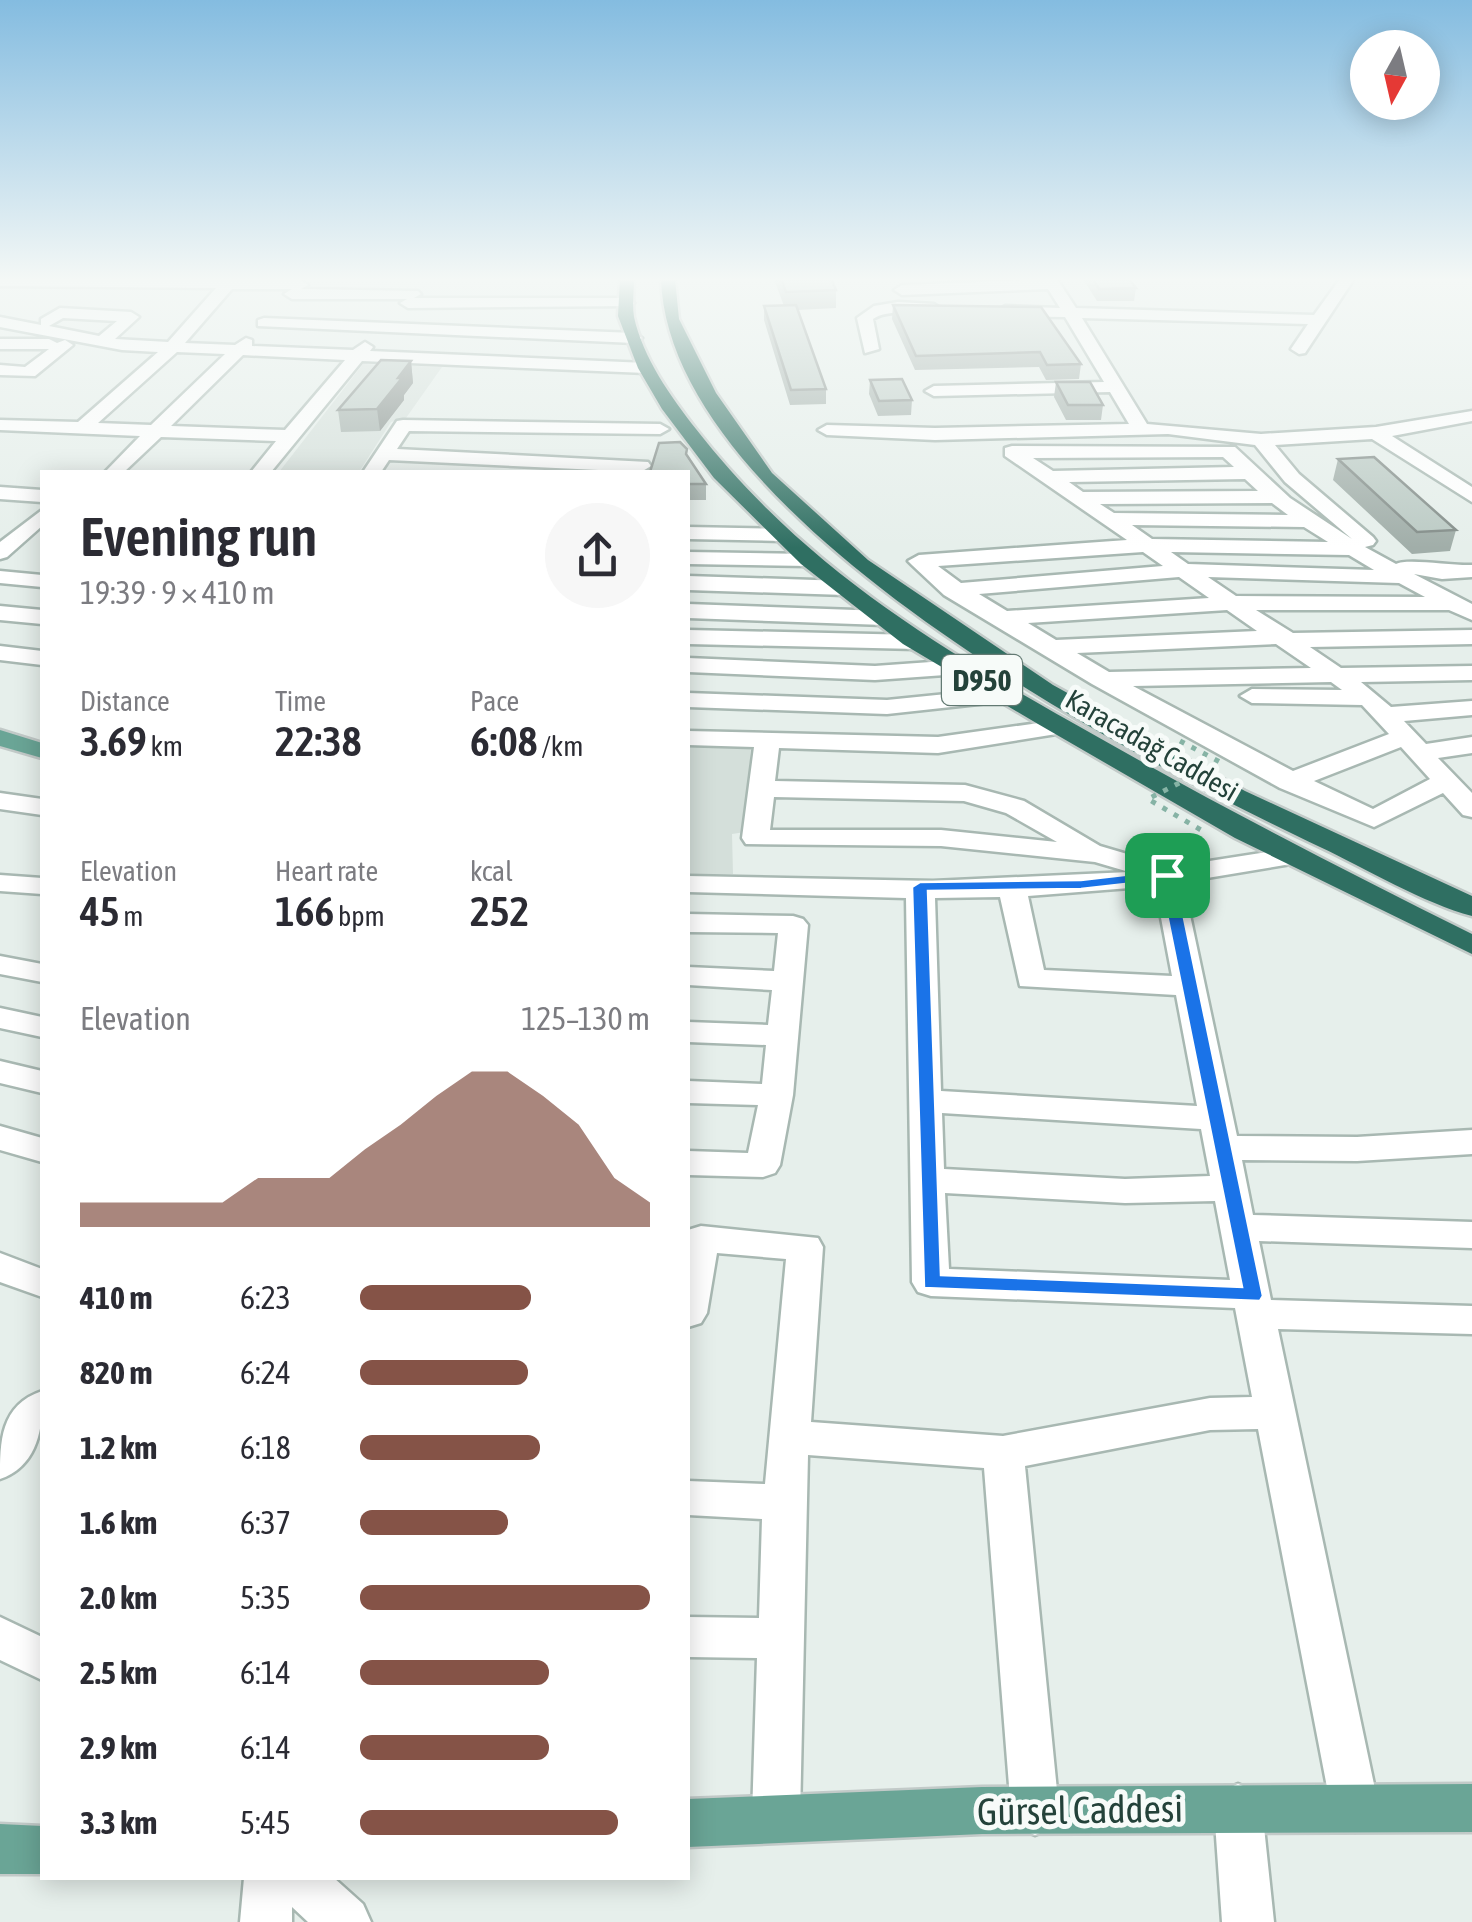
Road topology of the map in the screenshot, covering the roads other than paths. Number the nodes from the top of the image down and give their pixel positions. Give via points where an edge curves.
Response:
1 (646, 368) edge
2 (34, 369) edge
3 (149, 369) edge
4 (220, 369) edge
5 (346, 369) edge
6 (695, 369) edge
7 (1104, 369) edge
8 (0, 370) edge
9 (30, 372) junction
10 (1114, 386) junction
11 (934, 391) dead end
12 (0, 396) edge
13 (1472, 416) edge
14 (0, 425) edge
15 (81, 430) junction
16 (826, 430) dead end
17 (1141, 430) junction
18 (1376, 433) junction
19 (154, 434) junction
20 (290, 436) junction
21 (1260, 440) junction
22 (657, 446) edge
23 (700, 447) junction
24 (384, 454) junction
25 (506, 466) edge
26 (116, 470) edge
27 (263, 470) edge
28 (373, 470) edge
29 (1247, 472) junction
30 (1050, 477) junction
31 (0, 494) edge
32 (40, 496) edge
33 (1472, 496) edge
34 (1280, 497) junction
35 (1080, 498) junction
36 (40, 518) edge
37 (1112, 519) junction
38 (1305, 521) junction
39 (690, 533) edge
40 (782, 535) junction
41 (1150, 546) junction
42 (1351, 549) junction
43 (0, 553) edge
44 (690, 558) edge
45 (808, 560) junction
46 (1187, 570) junction
47 (1472, 571) edge
48 (0, 577) edge
49 (1407, 577) junction
50 (40, 581) edge
51 (690, 583) edge
52 (846, 588) junction
53 (952, 590) junction
54 (1234, 602) junction
55 (1464, 608) edge
56 (690, 611) edge
57 (0, 613) edge
58 (40, 617) edge
59 (884, 618) junction
60 (1003, 618) junction
61 (690, 637) edge
62 (1472, 637) edge
63 (1286, 638) junction
64 (917, 642) junction
65 (1050, 646) junction
66 (0, 654) edge
67 (40, 658) edge
68 (690, 666) edge
69 (959, 667) junction
70 (1472, 673) edge
71 (1337, 675) junction
72 (1098, 679) junction
73 (1125, 694) junction
74 (1006, 695) junction
75 (690, 700) edge
76 (1377, 706) junction
77 (1472, 708) edge
78 (1060, 727) junction
79 (0, 738) edge
80 (690, 738) edge
81 (767, 740) junction
82 (1412, 745) junction
83 (1472, 746) edge
84 (40, 750) edge
85 (1290, 782) junction
86 (762, 788) junction
87 (1461, 792) edge
88 (0, 800) edge
89 (40, 807) edge
90 (1098, 854) junction
91 (1292, 856) junction
92 (1167, 875) junction
93 (0, 883) edge
94 (690, 884) edge
95 (40, 886) edge
96 (1012, 886) junction
97 (920, 887) junction
98 (1472, 907) edge
99 (690, 922) edge
100 (1472, 944) edge
101 (0, 965) edge
102 (40, 973) edge
103 (690, 976) edge
104 (788, 980) junction
105 (1190, 986) junction
106 (0, 1018) edge
107 (40, 1027) edge
108 (690, 1032) edge
109 (782, 1036) junction
110 (0, 1072) edge
111 (40, 1082) edge
112 (690, 1092) edge
113 (777, 1095) junction
114 (926, 1101) junction
115 (1221, 1133) junction
116 (0, 1138) edge
117 (1472, 1142) edge
118 (40, 1149) edge
119 (690, 1163) edge
120 (927, 1180) junction
121 (1232, 1188) junction
122 (1240, 1227) junction
123 (1472, 1236) edge
124 (694, 1238) edge
125 (0, 1267) edge
126 (40, 1282) edge
127 (690, 1288) edge
128 (1255, 1305) junction
129 (1472, 1320) edge
130 (40, 1410) edge
131 (1276, 1412) junction
132 (789, 1438) junction
133 (1003, 1453) junction
134 (0, 1462) edge
135 (690, 1498) edge
136 (784, 1504) junction
137 (690, 1637) edge
138 (0, 1638) edge
139 (780, 1638) junction
140 (40, 1659) edge
141 (1238, 1808) junction
142 (1355, 1808) junction
143 (1472, 1808) edge
144 (1035, 1811) junction
145 (776, 1817) junction
146 (690, 1823) edge
147 (0, 1850) edge
148 (40, 1850) edge
149 (269, 1880) edge
150 (300, 1880) edge
151 (266, 1922) edge
152 (345, 1922) edge
153 (1248, 1922) edge

1 - 22 highway, Karacadağ Caddesi / D950
2 - 9 street
3 - 15 street
4 - 19 street
5 - 20 street
6 - 98 highway, Karacadağ Caddesi / D950 via 765,477 860,565 1045,690 1219,788
7 - 10 street
8 - 9 street
9 - 12 street
10 - 11 street
10 - 17 street
13 - 18 street
14 - 15 street
15 - 19 street
16 - 17 street
17 - 21 street
18 - 21 street
18 - 33 street
19 - 20 street
19 - 26 street
20 - 27 street
21 - 47 street via 1292,478 1376,550 1404,566
22 - 23 highway, Karacadağ Caddesi / D950
22 - 23 street
22 - 24 street via 397,434
22 - 25 street
23 - 40 highway, Karacadağ Caddesi / D950
24 - 25 street
24 - 28 street
29 - 30 street
29 - 30 street via 1228,451 1012,452
29 - 34 street
30 - 35 street
31 - 32 street
34 - 35 street
34 - 38 street
35 - 37 street
36 - 43 street
37 - 38 street
37 - 41 street
38 - 42 street
39 - 40 street
40 - 45 highway, Karacadağ Caddesi / D950
41 - 42 street
41 - 46 street
41 - 53 street via 919,560
42 - 49 street
44 - 45 street
45 - 52 highway, Karacadağ Caddesi / D950
46 - 49 street
46 - 53 street
46 - 54 street
48 - 50 street
49 - 55 street
51 - 52 street
52 - 59 highway, Karacadağ Caddesi / D950
53 - 60 street
54 - 55 street
54 - 60 street
54 - 63 street
56 - 59 street
57 - 58 street
59 - 64 highway, Karacadağ Caddesi / D950
60 - 65 street
61 - 64 street
62 - 63 street
63 - 65 street
63 - 71 street
64 - 69 highway, Karacadağ Caddesi / D950
65 - 72 street
66 - 67 street
68 - 69 street via 876,673
69 - 74 highway, Karacadağ Caddesi / D950
70 - 71 street
71 - 72 street
71 - 76 street
72 - 73 street
73 - 76 street
73 - 85 street
74 - 75 street via 887,706
74 - 78 highway, Karacadağ Caddesi / D950
76 - 77 street
76 - 82 street
78 - 81 street via 938,745
78 - 91 highway, Karacadağ Caddesi / D950
79 - 84 main road
80 - 81 street
81 - 86 street
82 - 83 street
82 - 85 street
82 - 87 street
85 - 87 street via 1374,819
86 - 90 street via 965,792 1015,808
86 - 90 street via 756,838 941,838
88 - 89 street
90 - 92 street
91 - 92 street
91 - 100 highway, Karacadağ Caddesi / D950
92 - 96 street
92 - 105 street
93 - 95 street
94 - 97 street
96 - 97 street
96 - 105 street via 1031,979
97 - 114 street
99 - 104 street via 794,925
101 - 102 street
103 - 104 street
104 - 109 street
105 - 115 street
106 - 107 street
108 - 109 street
109 - 113 street
110 - 111 street
112 - 113 street
113 - 119 street via 762,1165
114 - 115 street
114 - 120 street
115 - 117 street via 1358,1149
115 - 121 street
116 - 118 street
120 - 121 street via 1125,1191
120 - 128 street via 931,1282
121 - 122 street
122 - 123 street
122 - 128 street
124 - 127 street
124 - 132 street via 805,1247
125 - 126 street
128 - 129 street
128 - 131 street
130 - 134 street
131 - 133 street via 1210,1414
131 - 142 street
132 - 133 street
132 - 136 street
133 - 144 street
135 - 136 street
136 - 139 street
137 - 139 street
138 - 140 street
139 - 145 street
141 - 142 main road, Gürsel Caddesi
141 - 144 main road, Gürsel Caddesi
141 - 153 street
142 - 143 main road, Gürsel Caddesi
144 - 145 main road, Gürsel Caddesi
145 - 146 main road, Gürsel Caddesi
147 - 148 main road
149 - 151 street
150 - 152 street

